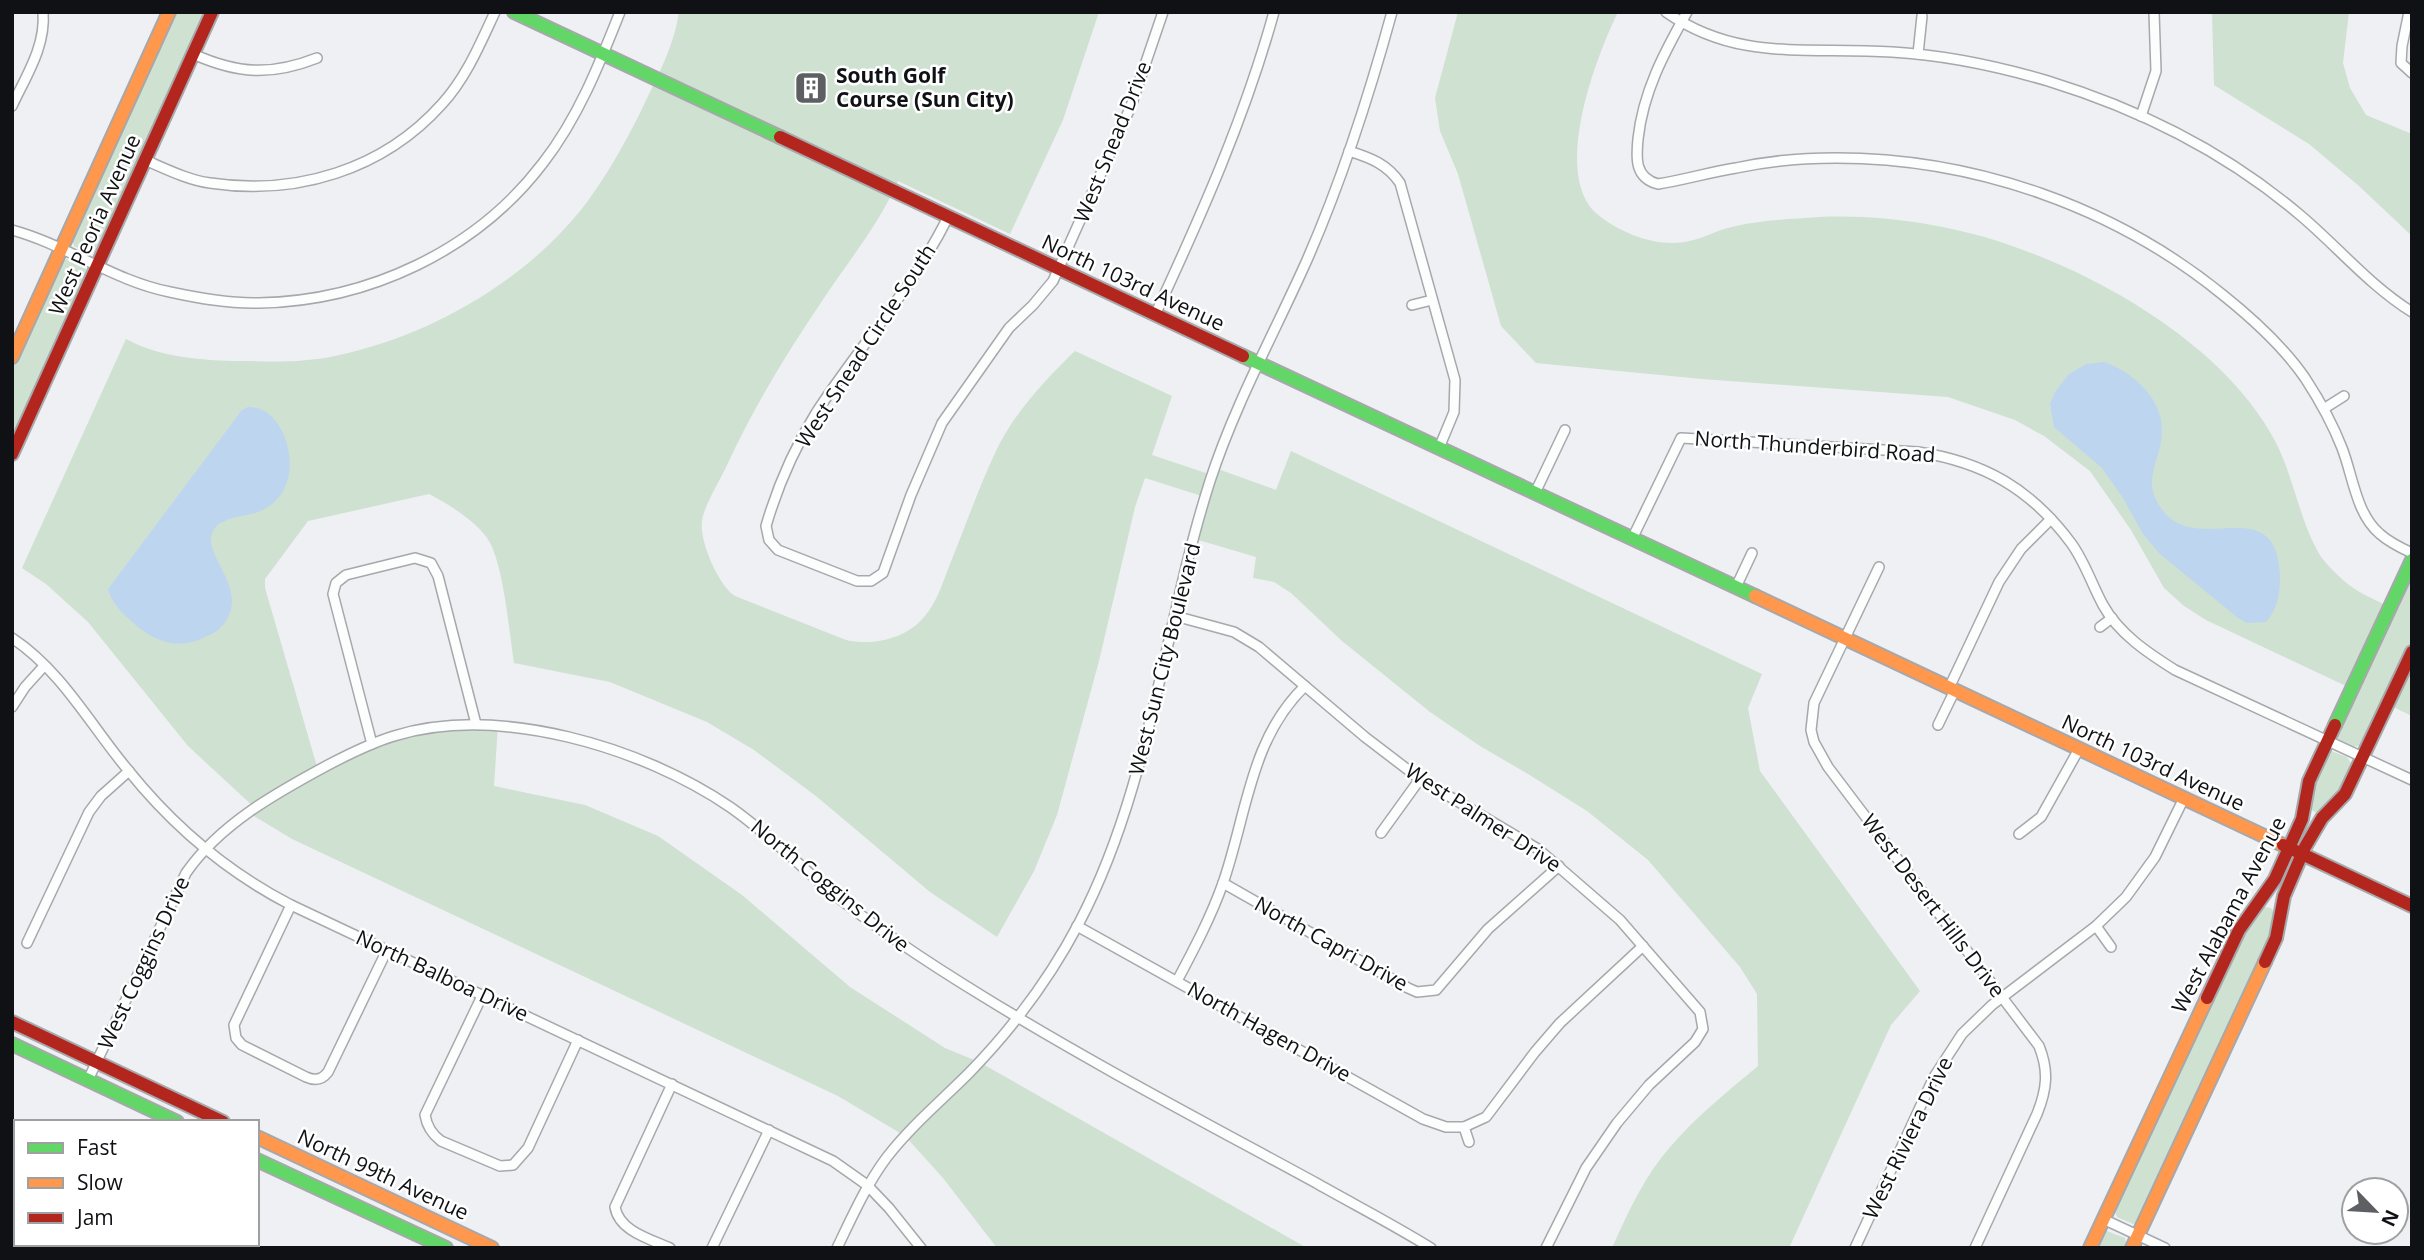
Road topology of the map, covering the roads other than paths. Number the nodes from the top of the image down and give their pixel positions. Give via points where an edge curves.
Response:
1 (43, 12) edge
2 (169, 12) edge
3 (212, 12) edge
4 (495, 12) edge
5 (514, 12) edge
6 (620, 12) edge
7 (1163, 12) edge
8 (1274, 12) edge
9 (1392, 12) edge
10 (1666, 12) edge
11 (1687, 12) edge
12 (2154, 12) edge
13 (2409, 12) edge
14 (1922, 16) dead end
15 (1681, 23) junction
16 (193, 54) junction
17 (603, 54) junction
18 (1919, 54) junction
19 (317, 58) dead end
20 (2412, 72) edge
21 (12, 106) edge
22 (2141, 116) junction
23 (1349, 151) junction
24 (145, 160) junction
25 (948, 217) junction
26 (12, 230) edge
27 (62, 249) junction
28 (97, 265) junction
29 (1059, 269) junction
30 (1432, 300) junction
31 (1412, 305) dead end
32 (2412, 312) edge
33 (1155, 314) junction
34 (12, 356) edge
35 (1258, 363) junction
36 (2344, 396) dead end
37 (2325, 408) junction
38 (1565, 430) dead end
39 (1439, 448) junction
40 (12, 454) edge
41 (1535, 493) junction
42 (2051, 520) junction
43 (1632, 539) junction
44 (1752, 553) dead end
45 (2412, 553) edge
46 (2412, 560) edge
47 (818, 566) joint
48 (1879, 566) dead end
49 (1736, 587) junction
50 (1175, 616) junction
51 (2112, 618) junction
52 (2100, 628) dead end
53 (12, 638) edge
54 (1845, 639) junction
55 (2412, 652) edge
56 (44, 666) junction
57 (1305, 686) junction
58 (1952, 689) junction
59 (12, 708) edge
60 (476, 724) junction
61 (1938, 725) dead end
62 (2328, 741) junction
63 (372, 744) junction
64 (2079, 749) junction
65 (2361, 757) junction
66 (129, 771) junction
67 (1420, 779) junction
68 (2412, 780) edge
69 (2184, 799) junction
70 (1381, 833) dead end
71 (2019, 834) dead end
72 (204, 848) junction
73 (2289, 848) junction
74 (2303, 855) junction
75 (1559, 866) junction
76 (1223, 883) junction
77 (291, 905) junction
78 (2412, 906) edge
79 (1077, 926) junction
80 (2096, 926) junction
81 (27, 943) dead end
82 (1643, 946) junction
83 (2111, 947) dead end
84 (387, 950) junction
85 (1177, 981) junction
86 (482, 996) junction
87 (2003, 996) junction
88 (1017, 1017) junction
89 (12, 1022) edge
90 (578, 1040) junction
91 (12, 1044) edge
92 (97, 1062) junction
93 (88, 1080) junction
94 (672, 1084) junction
95 (173, 1120) edge
96 (219, 1120) edge
97 (1464, 1127) junction
98 (769, 1130) junction
99 (259, 1139) edge
100 (1469, 1142) dead end
101 (259, 1161) edge
102 (867, 1185) junction
103 (2103, 1219) junction
104 (2138, 1235) junction
105 (446, 1248) edge
106 (492, 1248) edge
107 (670, 1248) edge
108 (712, 1248) edge
109 (837, 1248) edge
110 (921, 1248) edge
111 (1431, 1248) edge
112 (1546, 1248) edge
113 (1855, 1248) edge
114 (1975, 1248) edge
115 (2090, 1248) edge
116 (2132, 1248) edge
117 (2165, 1248) edge

1 - 21 street via 40,44
2 - 27 street, West Peoria Avenue
3 - 16 street, West Peoria Avenue
4 - 24 street via 472,60 442,104 400,141 368,160 323,178 265,188 209,183
5 - 17 street, North 103rd Avenue
6 - 17 street
7 - 29 street, West Snead Drive via 1131,106
8 - 33 street via 1233,139
9 - 23 street, West Sun City Boulevard
10 - 15 street
11 - 15 street
12 - 22 street via 2156,71
13 - 20 street via 2402,64
14 - 18 street
15 - 18 street via 1759,49
15 - 37 street via 1642,110 1638,167 1650,182 1759,163 1865,159 1961,171 2051,197 2135,236 2214,287 2275,342
16 - 19 street via 246,71 278,70
16 - 24 street, West Peoria Avenue
17 - 25 street, North 103rd Avenue
17 - 28 street via 562,136 527,182 464,238 401,273 341,293 256,304 167,292
18 - 22 street via 2031,76
22 - 32 street via 2210,150 2277,198
23 - 30 street via 1391,170 1399,183
23 - 35 street, West Sun City Boulevard via 1309,256
24 - 28 street, West Peoria Avenue
25 - 29 street, North 103rd Avenue
25 - 47 street, West Snead Circle South via 926,258 805,432 773,505 766,526 769,540 778,550
26 - 27 street
27 - 28 street
27 - 34 street, West Peoria Avenue
28 - 40 street, West Peoria Avenue
29 - 33 street, North 103rd Avenue
29 - 47 street, West Snead Drive via 1043,294 1009,328 942,423 883,573 863,582
30 - 31 street
30 - 39 street via 1455,380 1454,412
33 - 35 street, North 103rd Avenue
35 - 39 street, North 103rd Avenue
35 - 50 street, West Sun City Boulevard via 1209,484
36 - 37 street
37 - 45 street via 2368,519 2380,534
38 - 41 street
39 - 41 street, North 103rd Avenue
41 - 43 street, North 103rd Avenue
42 - 43 street, North Thunderbird Road via 2006,481 1950,457 1681,438
42 - 51 street, North Thunderbird Road via 2072,544
42 - 58 street via 2021,549 1999,582
43 - 49 street, North 103rd Avenue
44 - 49 street
46 - 62 street, West Alabama Avenue
48 - 54 street, West Desert Hills Drive
49 - 54 street, North 103rd Avenue
50 - 57 street, West Palmer Drive via 1234,632
50 - 79 street, West Sun City Boulevard via 1128,807 1098,887
51 - 52 street
51 - 62 street, North Thunderbird Road via 2135,642 2175,670
53 - 56 street, North Balboa Drive
54 - 58 street, North 103rd Avenue
54 - 87 street, West Desert Hills Drive via 1814,703 1814,742 1828,767
55 - 65 street, West Alabama Avenue
56 - 59 street
56 - 66 street, North Balboa Drive via 77,700
57 - 67 street, West Palmer Drive
57 - 76 street via 1263,745
58 - 61 street
58 - 64 street, North 103rd Avenue
60 - 63 street, North Coggins Drive via 419,730
60 - 63 street via 438,576 431,563 415,558 346,575 336,583 333,594
60 - 88 street, North Coggins Drive via 595,744 700,790 748,820 896,942
62 - 65 street, North Thunderbird Road
62 - 73 street, West Alabama Avenue via 2309,781 2302,819
63 - 72 street, North Coggins Drive via 303,779 234,822
64 - 69 street, North 103rd Avenue
64 - 71 street via 2051,803
65 - 68 street, North Thunderbird Road
65 - 74 street, West Alabama Avenue via 2344,794 2320,820
66 - 72 street, North Balboa Drive
66 - 81 street via 89,812
67 - 70 street
67 - 75 street, West Palmer Drive
69 - 73 street, North 103rd Avenue
69 - 80 street, West Riviera Drive via 2155,857 2126,897
72 - 77 street, North Balboa Drive via 245,880
72 - 92 street, West Coggins Drive via 174,896
73 - 74 street, North 103rd Avenue
73 - 103 street, West Alabama Avenue via 2271,887 2246,916
74 - 78 street, North 103rd Avenue
74 - 104 street, West Alabama Avenue via 2283,897 2274,944
75 - 76 street, North Capri Drive via 1503,915 1442,983 1428,992 1408,988
75 - 82 street, West Palmer Drive
76 - 85 street
77 - 84 street, North Balboa Drive
77 - 84 street via 234,1025 242,1045 313,1080 325,1076 334,1063
79 - 85 street, North Hagen Drive
79 - 88 street, West Sun City Boulevard via 1053,969
80 - 83 street
80 - 87 street, West Riviera Drive
82 - 97 street via 1560,1023 1486,1117
82 - 112 street, West Palmer Drive via 1700,1012 1703,1029 1617,1123 1586,1168
84 - 86 street, North Balboa Drive
85 - 97 street, North Hagen Drive via 1433,1124
86 - 90 street, North Balboa Drive
86 - 90 street via 425,1115 440,1141 507,1167 521,1158
87 - 113 street, West Riviera Drive via 1962,1034 1946,1056
87 - 114 street, West Desert Hills Drive via 2039,1046 2047,1080 2037,1114
88 - 102 street, West Sun City Boulevard via 970,1072 916,1123
88 - 111 street, North Coggins Drive
89 - 92 street
90 - 94 street, North Balboa Drive
91 - 93 street
92 - 93 street, West Coggins Drive
92 - 96 street
93 - 95 street
94 - 98 street, North Balboa Drive
94 - 107 street via 615,1206 624,1226
97 - 100 street
98 - 102 street, North Balboa Drive via 833,1161
98 - 108 street
99 - 106 street, North 99th Avenue
101 - 105 street, North 99th Avenue
102 - 109 street, West Sun City Boulevard
102 - 110 street, North Balboa Drive
103 - 104 street
103 - 115 street, West Alabama Avenue
104 - 116 street, West Alabama Avenue
104 - 117 street

